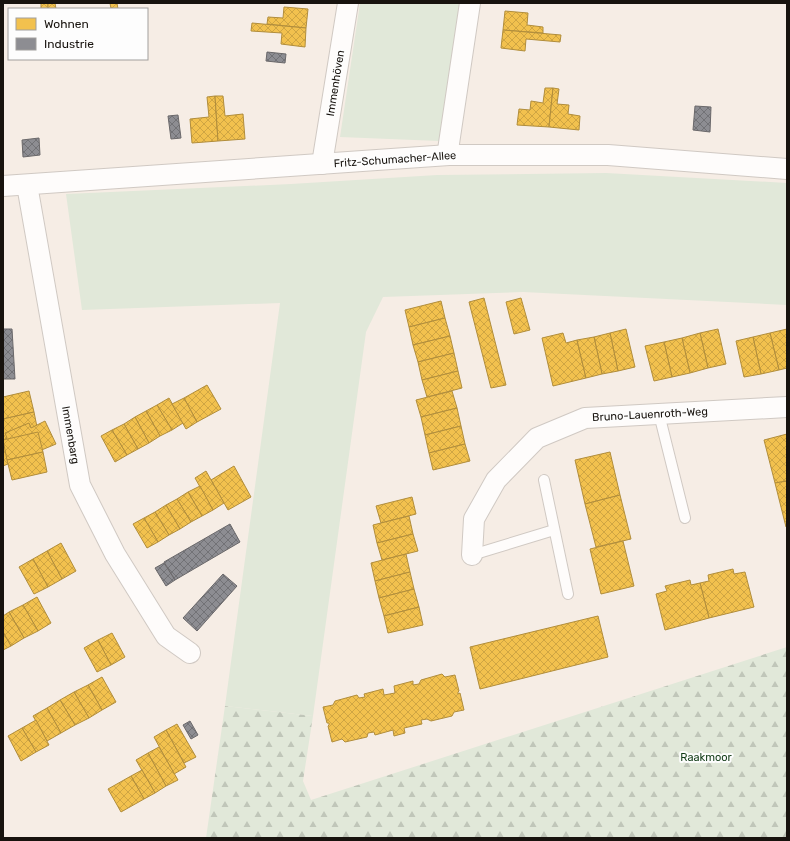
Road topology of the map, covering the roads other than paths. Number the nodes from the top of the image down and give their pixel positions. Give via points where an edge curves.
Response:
1 (348, 3) edge
2 (470, 3) edge
3 (449, 155) junction
4 (322, 164) junction
5 (787, 168) edge
6 (27, 185) junction
7 (3, 186) edge
8 (787, 406) edge
9 (659, 414) junction
10 (544, 480) dead end
11 (685, 518) dead end
12 (554, 530) junction
13 (472, 555) joint
14 (568, 594) dead end
15 (190, 652) dead end

1 - 4 street, Immenhöven
2 - 3 street
3 - 4 street, Fritz-Schumacher-Allee
3 - 5 street, Fritz-Schumacher-Allee via 608,155
4 - 6 street, Fritz-Schumacher-Allee
6 - 7 street, Fritz-Schumacher-Allee
6 - 15 street, Immenbarg via 80,485 115,554 166,636
8 - 9 street, Bruno-Lauenroth-Weg
9 - 11 lane
9 - 13 street, Bruno-Lauenroth-Weg via 585,418 537,438 492,486 474,520
10 - 12 lane
12 - 13 lane
12 - 14 lane

